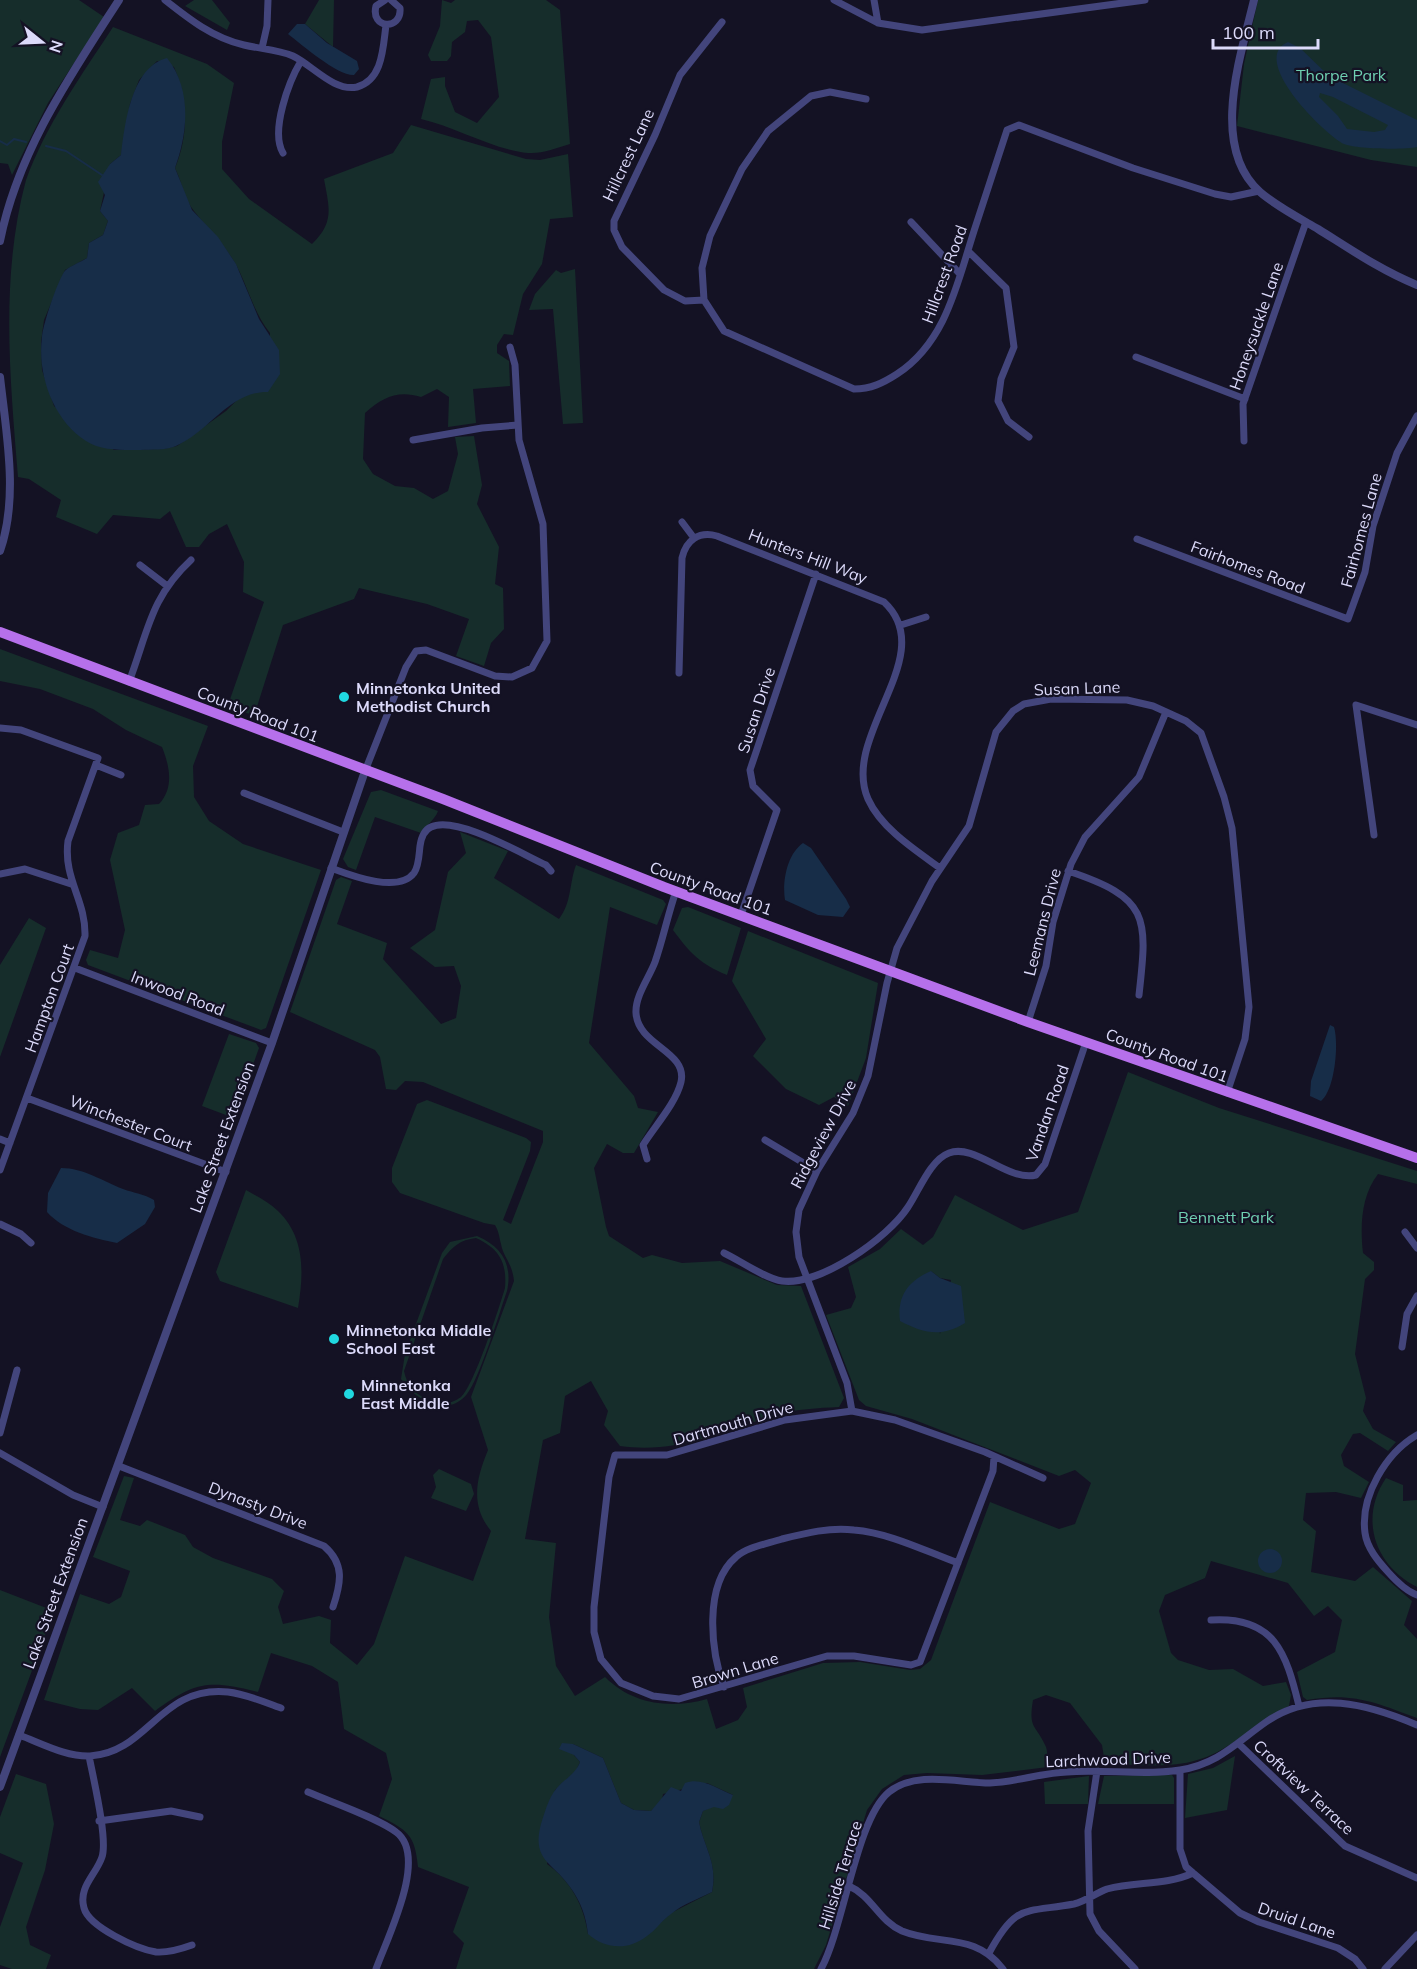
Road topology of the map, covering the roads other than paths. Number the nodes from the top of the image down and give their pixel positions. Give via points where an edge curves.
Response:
1 (119, 0) edge
2 (165, 0) edge
3 (268, 0) edge
4 (385, 0) edge
5 (391, 0) edge
6 (834, 0) edge
7 (874, 0) edge
8 (1146, 0) edge
9 (1254, 0) edge
10 (722, 22) dead end
11 (878, 22) junction
12 (386, 25) junction
13 (262, 48) junction
14 (301, 61) junction
15 (866, 99) dead end
16 (283, 153) dead end
17 (1259, 191) junction
18 (911, 222) dead end
19 (1306, 222) junction
20 (0, 241) edge
21 (968, 252) junction
22 (960, 274) junction
23 (1416, 282) edge
24 (704, 300) junction
25 (510, 347) dead end
26 (1136, 357) dead end
27 (0, 377) edge
28 (1245, 399) junction
29 (1417, 416) edge
30 (518, 425) junction
31 (1029, 438) dead end
32 (413, 440) dead end
33 (1244, 441) dead end
34 (682, 522) dead end
35 (694, 538) junction
36 (1137, 539) dead end
37 (0, 551) edge
38 (191, 560) dead end
39 (140, 565) dead end
40 (816, 574) junction
41 (166, 585) junction
42 (926, 617) dead end
43 (1348, 619) joint
44 (901, 625) junction
45 (0, 632) edge
46 (679, 673) dead end
47 (129, 681) junction
48 (1166, 712) junction
49 (1417, 725) edge
50 (0, 728) edge
51 (96, 765) junction
52 (365, 771) junction
53 (121, 775) dead end
54 (244, 794) dead end
55 (343, 832) junction
56 (1374, 835) dead end
57 (331, 868) junction
58 (940, 868) junction
59 (551, 871) dead end
60 (1068, 872) junction
61 (0, 874) edge
62 (71, 884) junction
63 (676, 891) junction
64 (741, 915) junction
65 (75, 968) junction
66 (891, 971) junction
67 (1139, 995) dead end
68 (1028, 1022) junction
69 (1086, 1042) junction
70 (272, 1043) junction
71 (1227, 1093) junction
72 (27, 1098) junction
73 (0, 1139) edge
74 (765, 1140) dead end
75 (10, 1143) junction
76 (1417, 1158) edge
77 (646, 1159) dead end
78 (0, 1170) edge
79 (817, 1170) junction
80 (226, 1172) junction
81 (0, 1224) edge
82 (1405, 1232) dead end
83 (31, 1244) dead end
84 (1417, 1248) edge
85 (724, 1252) dead end
86 (805, 1276) junction
87 (1417, 1296) edge
88 (1402, 1347) dead end
89 (17, 1370) dead end
90 (852, 1411) junction
91 (0, 1433) edge
92 (1417, 1435) edge
93 (0, 1453) edge
94 (615, 1455) joint
95 (994, 1457) junction
96 (119, 1466) junction
97 (1043, 1478) dead end
98 (103, 1507) junction
99 (958, 1563) junction
100 (1417, 1595) edge
101 (333, 1607) dead end
102 (1211, 1620) dead end
103 (724, 1687) junction
104 (1299, 1706) junction
105 (281, 1708) dead end
106 (1417, 1725) edge
107 (19, 1736) junction
108 (1239, 1744) junction
109 (89, 1756) junction
110 (1180, 1770) junction
111 (1097, 1771) junction
112 (0, 1787) edge
113 (890, 1791) joint
114 (308, 1792) dead end
115 (200, 1817) dead end
116 (99, 1821) junction
117 (1193, 1873) junction
118 (1417, 1878) edge
119 (849, 1886) junction
120 (1089, 1897) junction
121 (1417, 1935) edge
122 (192, 1945) dead end
123 (989, 1953) junction
124 (1389, 1968) edge
125 (376, 1969) edge
126 (821, 1969) edge
127 (1004, 1969) edge
128 (1135, 1969) edge
129 (1363, 1969) edge

1 - 20 street via 35,137 13,189
2 - 13 street via 209,31
3 - 13 street
4 - 12 street via 376,6 375,15
5 - 12 street via 400,8 400,17 394,24
6 - 11 street
7 - 11 street
8 - 11 street via 944,29 922,30
9 - 17 street via 1232,114 1234,147 1243,169
10 - 24 street, Hillcrest Lane via 680,75 614,221 622,247 664,290 686,301
12 - 14 street via 379,66 371,79 357,87 341,87
13 - 14 street
14 - 16 street via 286,92 279,138
15 - 24 street, Hillcrest Road via 830,92 811,96 768,131 742,169 710,236 702,268
17 - 19 street
17 - 21 street, Hillcrest Road via 1231,197 1215,194 1019,125 1012,126 1007,130
18 - 22 street
19 - 23 street
19 - 28 street, Honeysuckle Lane
21 - 22 street, Hillcrest Road
21 - 31 street via 1001,283 1008,296 1014,346 1001,379 998,401 1008,421
22 - 24 street, Hillcrest Road via 944,321 921,355 888,379 863,389 846,386 735,338 716,322
25 - 30 street via 516,365
26 - 28 street
27 - 37 street via 9,493
28 - 33 street, Honeysuckle Lane
29 - 43 street, Fairhomes Lane via 1394,462 1373,526 1365,572
30 - 32 street
30 - 52 street, Lake Street Extension via 523,460 543,524 548,641 538,660 512,677 495,676 426,650 416,651 394,695
34 - 35 street
35 - 40 street, Hunters Hill Way via 717,536
35 - 46 street via 682,558
36 - 43 street, Fairhomes Road
38 - 41 street
39 - 41 street
40 - 44 street, Hunters Hill Way via 884,602
40 - 64 street, Susan Drive via 750,770 753,786 777,810
41 - 47 street
42 - 44 street
44 - 58 street via 900,656 863,762 864,788 869,801 892,830
45 - 47 main road, County Road 101
47 - 52 main road, County Road 101
48 - 58 street, Susan Lane via 1115,698 1037,700 1013,711 996,732 969,826
48 - 60 street, Leemans Drive via 1139,777 1085,837
48 - 71 street, Susan Lane via 1194,725 1201,733 1232,828 1249,1007 1245,1039
49 - 56 street via 1356,705
50 - 51 street via 21,730 98,758
51 - 53 street
51 - 62 street, Hampton Court via 68,841 66,862
52 - 55 street, Lake Street Extension
52 - 63 main road, County Road 101
54 - 55 street
55 - 57 street, Lake Street Extension
57 - 59 street via 370,881 391,882 414,873 422,839 433,826 471,830 546,865
57 - 70 street, Lake Street Extension
58 - 66 street, Susan Lane via 910,921
60 - 67 street via 1117,890 1136,909 1145,935
60 - 68 street, Leemans Drive
61 - 62 street via 25,869
62 - 65 street, Hampton Court via 85,922
63 - 64 main road, County Road 101
63 - 77 street via 656,960 636,1005 642,1031 676,1061 682,1076 677,1091 643,1145
64 - 66 main road, County Road 101
65 - 70 street, Inwood Road
65 - 72 street, Hampton Court
66 - 68 main road, County Road 101
66 - 79 street, Ridgeview Drive via 868,1076 846,1126
68 - 69 main road, County Road 101
69 - 71 main road, County Road 101
69 - 86 street, Vandan Road via 1040,1173 1020,1175 966,1152 948,1153 885,1234 849,1260
70 - 80 street, Lake Street Extension
71 - 76 main road, County Road 101
72 - 75 street, Hampton Court
72 - 80 street, Winchester Court
73 - 75 street
74 - 79 street
75 - 78 street, Hampton Court
79 - 86 street, Ridgeview Drive via 797,1220 797,1243
80 - 96 street, Lake Street Extension
81 - 83 street
82 - 84 street
85 - 86 street, Vandan Road via 776,1279 791,1281
86 - 90 street, Ridgeview Drive via 847,1383
87 - 88 street via 1407,1314
89 - 91 street
90 - 94 street, Dartmouth Drive via 785,1419 667,1455
90 - 95 street, Dartmouth Drive via 895,1420
92 - 100 street via 1394,1454 1377,1479 1367,1506 1365,1532 1384,1568
93 - 98 street via 73,1495
94 - 103 street, Brown Lane via 594,1607 594,1632 601,1659 621,1683 653,1696 679,1700
95 - 97 street, Dartmouth Drive
95 - 99 street via 993,1472
96 - 98 street, Lake Street Extension
96 - 101 street, Dynasty Drive via 324,1546 335,1558 341,1574
98 - 107 street, Lake Street Extension
99 - 103 street, Brown Lane via 926,1654 916,1664 827,1656
99 - 103 street via 856,1530 806,1532 743,1552 723,1573 715,1597 713,1642
102 - 104 street via 1241,1620 1272,1638 1286,1659
104 - 106 street, Larchwood Drive via 1331,1701 1353,1703
104 - 108 street, Larchwood Drive via 1266,1722
105 - 109 street via 239,1694 200,1694 165,1710 129,1743 105,1754
107 - 109 street via 64,1752
107 - 112 street, Lake Street Extension
108 - 110 street, Larchwood Drive via 1213,1760
108 - 118 street, Croftview Terrace via 1345,1846
109 - 116 street
110 - 111 street, Larchwood Drive
110 - 117 street, Druid Lane via 1180,1849 1186,1867
111 - 113 street, Larchwood Drive via 991,1783 916,1781
111 - 120 street via 1088,1831
113 - 119 street, Hillside Terrace via 874,1813
114 - 125 street via 391,1829 408,1848 407,1882
115 - 116 street via 171,1811
116 - 122 street via 103,1850 84,1891 88,1917 101,1928 155,1952
117 - 120 street via 1176,1880 1108,1889
117 - 129 street, Druid Lane via 1240,1913 1338,1948
119 - 123 street via 865,1895 882,1917 903,1931 963,1942
119 - 126 street, Hillside Terrace via 831,1949
120 - 123 street via 1074,1904 1038,1907 1019,1914 1004,1926
120 - 128 street via 1095,1924
121 - 124 street
123 - 127 street

